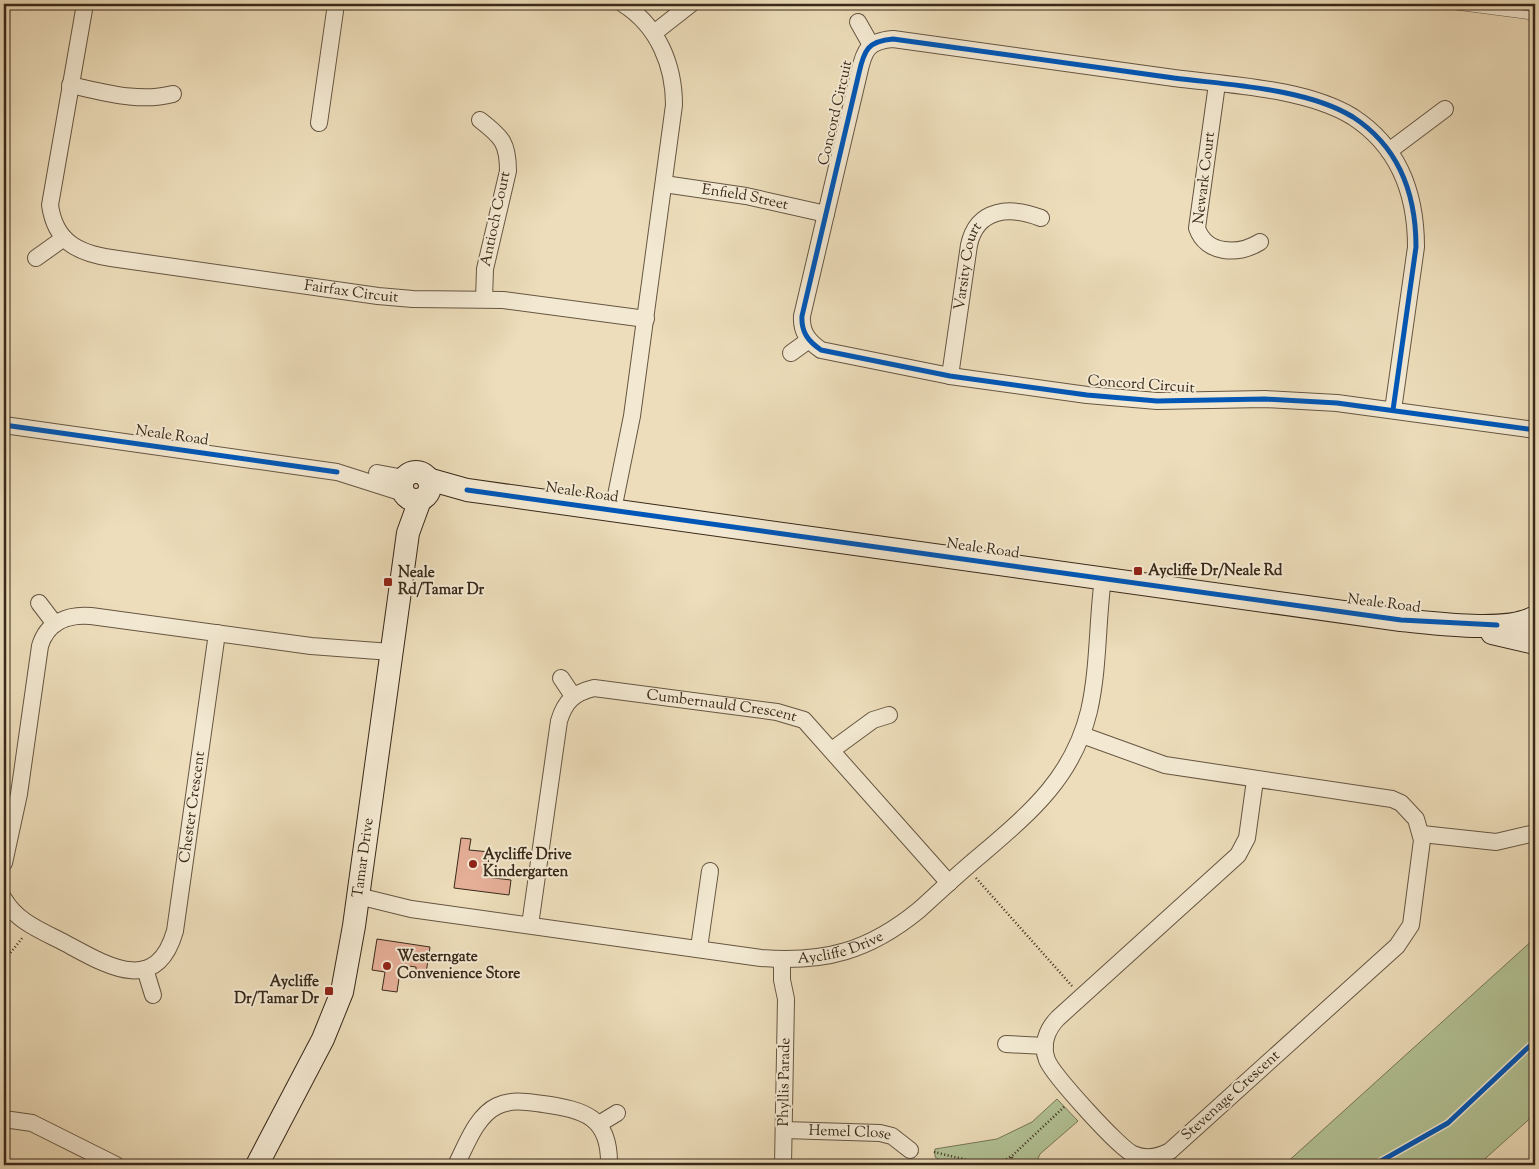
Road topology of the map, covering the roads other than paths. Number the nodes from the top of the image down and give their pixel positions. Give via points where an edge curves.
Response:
1 (85, 4) edge
2 (336, 4) edge
3 (623, 4) edge
4 (691, 4) edge
5 (1444, 4) edge
6 (1461, 5) edge
7 (1535, 16) edge
8 (858, 22) dead end
9 (654, 34) junction
10 (871, 44) junction
11 (1217, 84) junction
12 (70, 85) junction
13 (173, 94) dead end
14 (1446, 109) dead end
15 (480, 120) dead end
16 (319, 123) dead end
17 (1389, 150) junction
18 (664, 184) junction
19 (826, 214) junction
20 (1041, 218) dead end
21 (64, 238) junction
22 (1260, 242) dead end
23 (36, 258) dead end
24 (484, 299) junction
25 (646, 319) junction
26 (809, 340) junction
27 (791, 353) dead end
28 (950, 376) junction
29 (1393, 410) junction
30 (4, 425) edge
31 (1535, 430) edge
32 (415, 490) junction
33 (618, 511) junction
34 (1108, 579) junction
35 (39, 603) dead end
36 (1534, 616) edge
37 (55, 624) junction
38 (1446, 624) junction
39 (217, 633) junction
40 (1535, 643) edge
41 (391, 657) junction
42 (561, 678) dead end
43 (573, 696) junction
44 (889, 715) dead end
45 (1082, 735) junction
46 (832, 750) junction
47 (1256, 780) junction
48 (1535, 833) edge
49 (1422, 834) junction
50 (4, 863) edge
51 (710, 870) dead end
52 (949, 883) junction
53 (4, 899) edge
54 (357, 902) junction
55 (530, 925) junction
56 (699, 948) junction
57 (787, 960) junction
58 (145, 969) junction
59 (153, 995) dead end
60 (1006, 1044) dead end
61 (1045, 1046) junction
62 (617, 1113) dead end
63 (4, 1119) edge
64 (599, 1124) junction
65 (784, 1130) junction
66 (910, 1150) dead end
67 (1147, 1161) edge
68 (116, 1165) edge
69 (257, 1165) edge
70 (456, 1165) edge
71 (609, 1165) edge
72 (783, 1165) edge

1 - 12 street, Fairfax Circuit
2 - 16 street
3 - 9 street
4 - 9 street
5 - 6 lane
6 - 7 lane
8 - 10 street
9 - 18 street via 668,62 674,90
10 - 11 street via 893,39
10 - 19 street, Concord Circuit via 862,57
11 - 17 street via 1323,102 1355,118
11 - 22 street, Newark Court via 1197,228 1206,243 1222,250 1244,250
12 - 13 street via 138,98
12 - 21 street, Fairfax Circuit via 50,205 56,227
14 - 17 street
15 - 24 street, Antioch Court via 503,140 508,157 508,171 485,269
17 - 29 street via 1406,180 1416,225 1416,247
18 - 19 street, Enfield Street via 746,196
18 - 25 street
19 - 26 street, Concord Circuit via 802,316 801,326
20 - 28 street, Varsity Court via 1030,213 1005,212 984,218 976,225 969,245
21 - 23 street
21 - 24 street, Fairfax Circuit via 82,252 111,258 378,296
24 - 25 street, Fairfax Circuit
25 - 33 street
26 - 27 street
26 - 28 street, Concord Circuit via 830,353
28 - 29 street, Concord Circuit via 1127,399 1302,401
29 - 31 street, Concord Circuit
30 - 32 street, Neale Road via 337,472 373,472
32 - 33 street, Neale Road via 467,490
32 - 41 street, Tamar Drive
33 - 34 street, Neale Road
34 - 38 street, Neale Road
34 - 45 street, Aycliffe Drive via 1089,710
35 - 37 street
36 - 38 street, Neale Road via 1516,625
36 - 40 street via 1530,628
37 - 39 street via 72,616 92,616
37 - 50 street via 43,636 40,646 19,794
38 - 40 street, Neale Road
39 - 41 street
39 - 58 street, Chester Crescent via 175,930 166,954 158,963
41 - 54 street, Tamar Drive
42 - 43 street
43 - 46 street, Cumbernauld Crescent via 594,688 606,688 786,714 804,720
43 - 55 street via 562,712 556,732
44 - 46 street via 873,720
45 - 47 street via 1165,766
45 - 52 street, Aycliffe Drive via 1050,791
46 - 52 street, Cumbernauld Crescent
47 - 49 street via 1392,799 1409,810
47 - 61 street via 1247,838 1238,855 1058,1018 1048,1032
48 - 49 street via 1496,842
49 - 67 street, Stevenage Crescent via 1412,916 1408,932 1397,946 1180,1142
51 - 56 street
52 - 57 street, Aycliffe Drive via 901,925 860,948 820,958
53 - 58 street via 16,916 33,927 117,969
54 - 55 street, Aycliffe Drive
54 - 69 street, Tamar Drive via 348,967 334,1016
55 - 56 street, Aycliffe Drive
56 - 57 street, Aycliffe Drive
57 - 65 street, Phyllis Parade via 782,980 786,999
58 - 59 street
60 - 61 street
61 - 67 street, Stevenage Crescent via 1053,1070 1125,1150
62 - 64 street
63 - 68 street via 32,1123
64 - 70 street via 567,1107 509,1102 485,1114
64 - 71 street via 608,1146
65 - 66 street, Hemel Close via 880,1134 892,1136
65 - 72 street, Phyllis Parade

